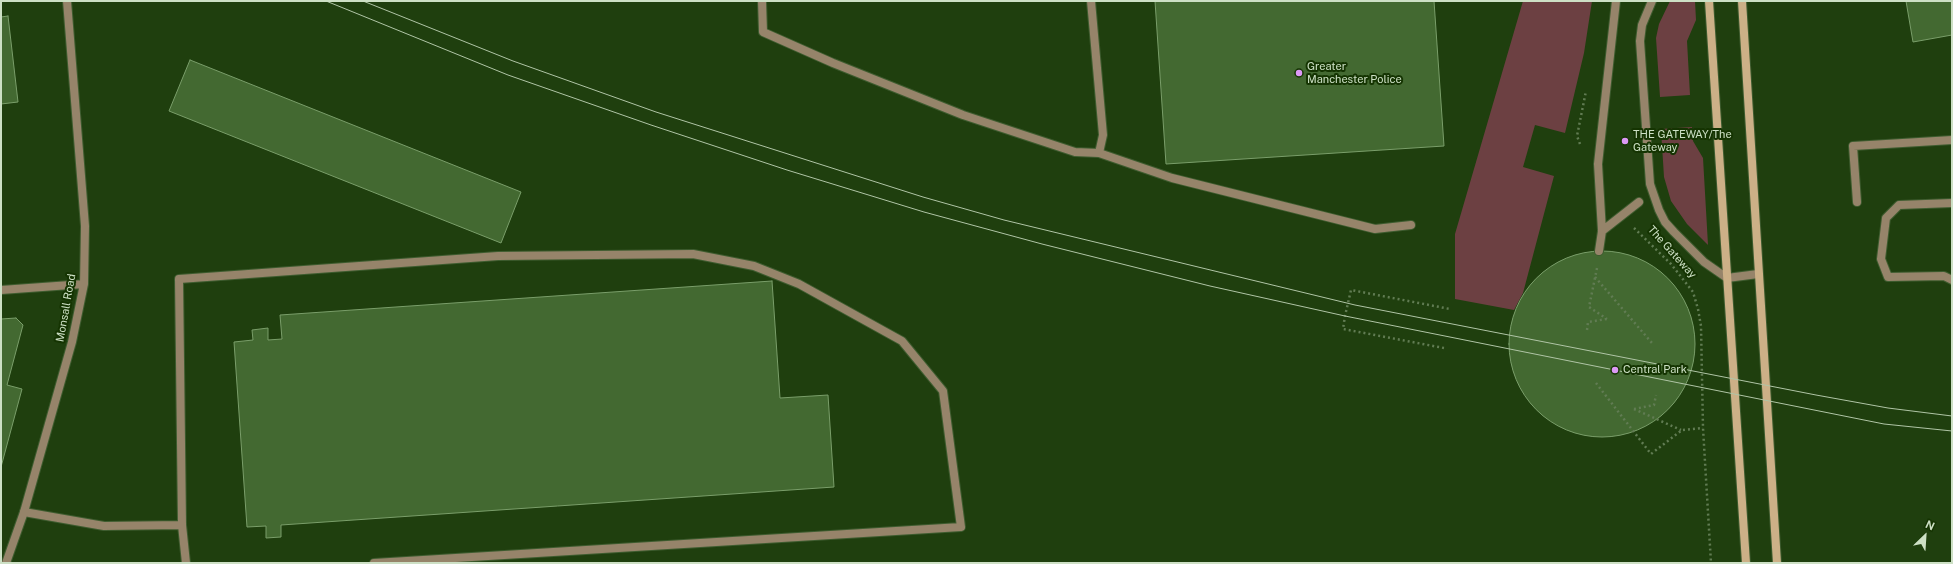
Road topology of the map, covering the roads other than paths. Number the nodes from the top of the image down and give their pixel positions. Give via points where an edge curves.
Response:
1 (67, 1) edge
2 (762, 1) edge
3 (1091, 1) edge
4 (1616, 1) edge
5 (1652, 1) edge
6 (1709, 1) edge
7 (1742, 1) edge
8 (1952, 140) edge
9 (1099, 153) junction
10 (1639, 202) dead end
11 (1857, 202) dead end
12 (1952, 203) edge
13 (1411, 225) dead end
14 (1602, 231) junction
15 (1599, 251) dead end
16 (1758, 274) junction
17 (1948, 276) edge
18 (1727, 278) junction
19 (1952, 280) edge
20 (84, 284) junction
21 (1, 290) edge
22 (24, 512) junction
23 (182, 525) junction
24 (6, 563) edge
25 (186, 563) edge
26 (374, 563) edge
27 (1746, 563) edge
28 (1777, 563) edge

1 - 20 street, Monsall Road via 85,226
2 - 9 street via 763,32 963,115 1075,152
3 - 9 street via 1103,135
4 - 14 street via 1598,164
5 - 18 street, The Gateway via 1642,25 1640,41 1650,184 1665,222 1704,262
6 - 18 street
7 - 16 street
8 - 11 street via 1854,146
9 - 13 street via 1172,178 1375,229
10 - 14 street
12 - 17 street via 1899,205 1886,218 1882,235 1881,259 1888,276
14 - 15 street
16 - 18 street
16 - 28 street
17 - 19 street
18 - 27 street
20 - 21 street
20 - 22 street, Monsall Road via 72,342
22 - 23 street via 104,526
22 - 24 street, Monsall Road
23 - 25 street
23 - 26 street via 179,279 498,256 693,254 754,266 799,284 902,341 943,391 961,527

